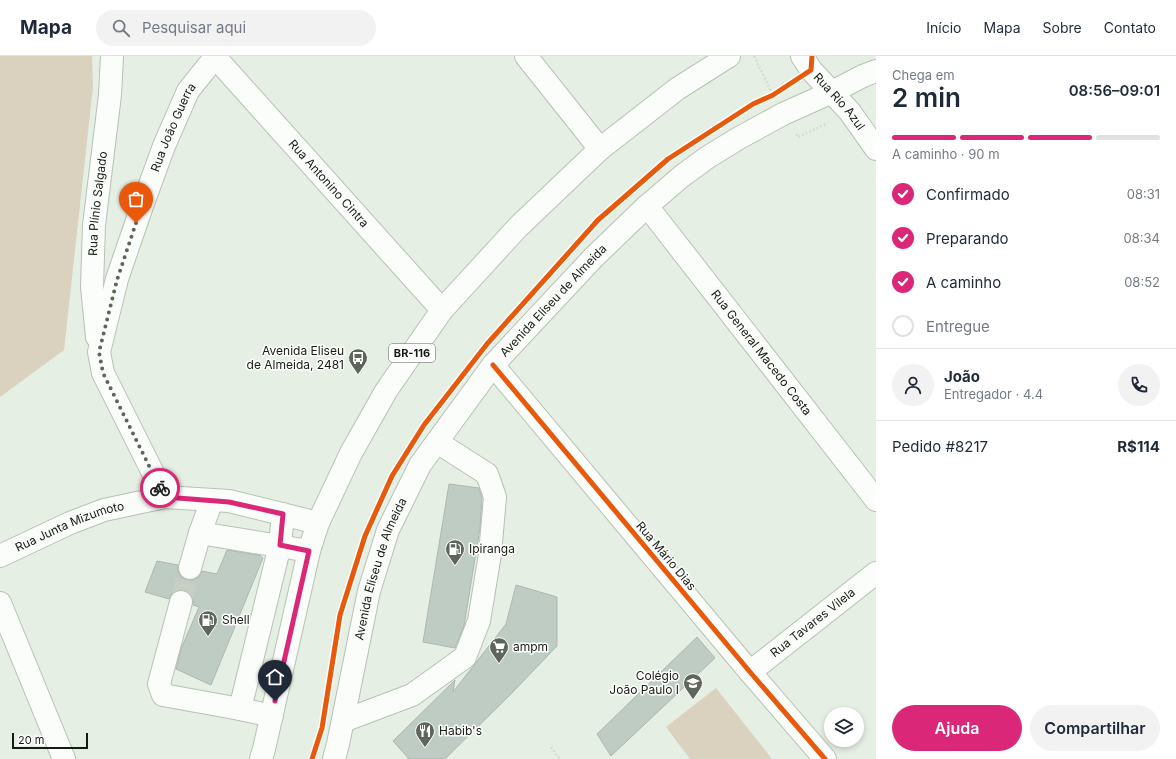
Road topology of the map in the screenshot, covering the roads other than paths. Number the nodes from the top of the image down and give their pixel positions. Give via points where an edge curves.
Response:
1 (112, 56) edge
2 (216, 56) edge
3 (526, 56) edge
4 (729, 56) edge
5 (802, 56) edge
6 (876, 71) edge
7 (832, 92) junction
8 (600, 149) junction
9 (876, 149) edge
10 (648, 206) junction
11 (442, 310) junction
12 (99, 352) junction
13 (493, 365) junction
14 (437, 442) junction
15 (165, 497) junction
16 (212, 500) junction
17 (876, 500) edge
18 (283, 514) junction
19 (318, 523) junction
20 (200, 533) junction
21 (280, 545) junction
22 (309, 551) junction
23 (0, 556) edge
24 (190, 568) tunnel mouth
25 (876, 573) edge
26 (181, 602) tunnel mouth
27 (0, 603) edge
28 (750, 672) junction
29 (240, 709) junction
30 (272, 716) junction
31 (343, 721) junction
32 (340, 754) edge
33 (64, 759) edge
34 (261, 759) edge
35 (825, 759) edge

1 - 12 street, Rua Plínio Salgado via 110,95 94,225 92,288
2 - 11 street, Rua Antonino Cintra
2 - 12 street, Rua João Guerra via 188,91 164,146 117,280
3 - 8 street
4 - 8 street, BR-116 via 677,89
5 - 7 street, Rua Rio Azul via 811,70
6 - 7 street, Avenida Eliseu de Almeida
7 - 9 street, Rua Rio Azul via 850,112
7 - 10 street, Avenida Eliseu de Almeida via 783,114 708,157
8 - 11 street, BR-116 via 518,227
10 - 13 street, Avenida Eliseu de Almeida via 593,258
10 - 17 street, Rua General Macedo Costa
11 - 19 street, BR-116 via 386,391 351,453
12 - 15 street, Rua João Guerra via 103,373
13 - 14 street, Avenida Eliseu de Almeida
13 - 28 street, Rua Mário Dias
14 - 31 street, Avenida Eliseu de Almeida via 420,465 388,530 369,591
14 - 31 street via 487,474 495,497 490,554 479,621 465,657 412,695
15 - 16 street, Rua Junta Mizumoto
15 - 23 street, Rua Junta Mizumoto via 104,510
16 - 18 street, Rua Junta Mizumoto
16 - 20 street
18 - 19 street, Rua Junta Mizumoto
18 - 21 street
19 - 22 street, BR-116
20 - 21 street
20 - 24 street
21 - 22 street
21 - 29 street
22 - 30 street, BR-116
25 - 28 street, Rua Tavares Vilela
26 - 29 street via 159,684 163,695
27 - 33 street
28 - 35 street, Rua Mário Dias
29 - 30 street
30 - 34 street, BR-116
31 - 32 street, Avenida Eliseu de Almeida

